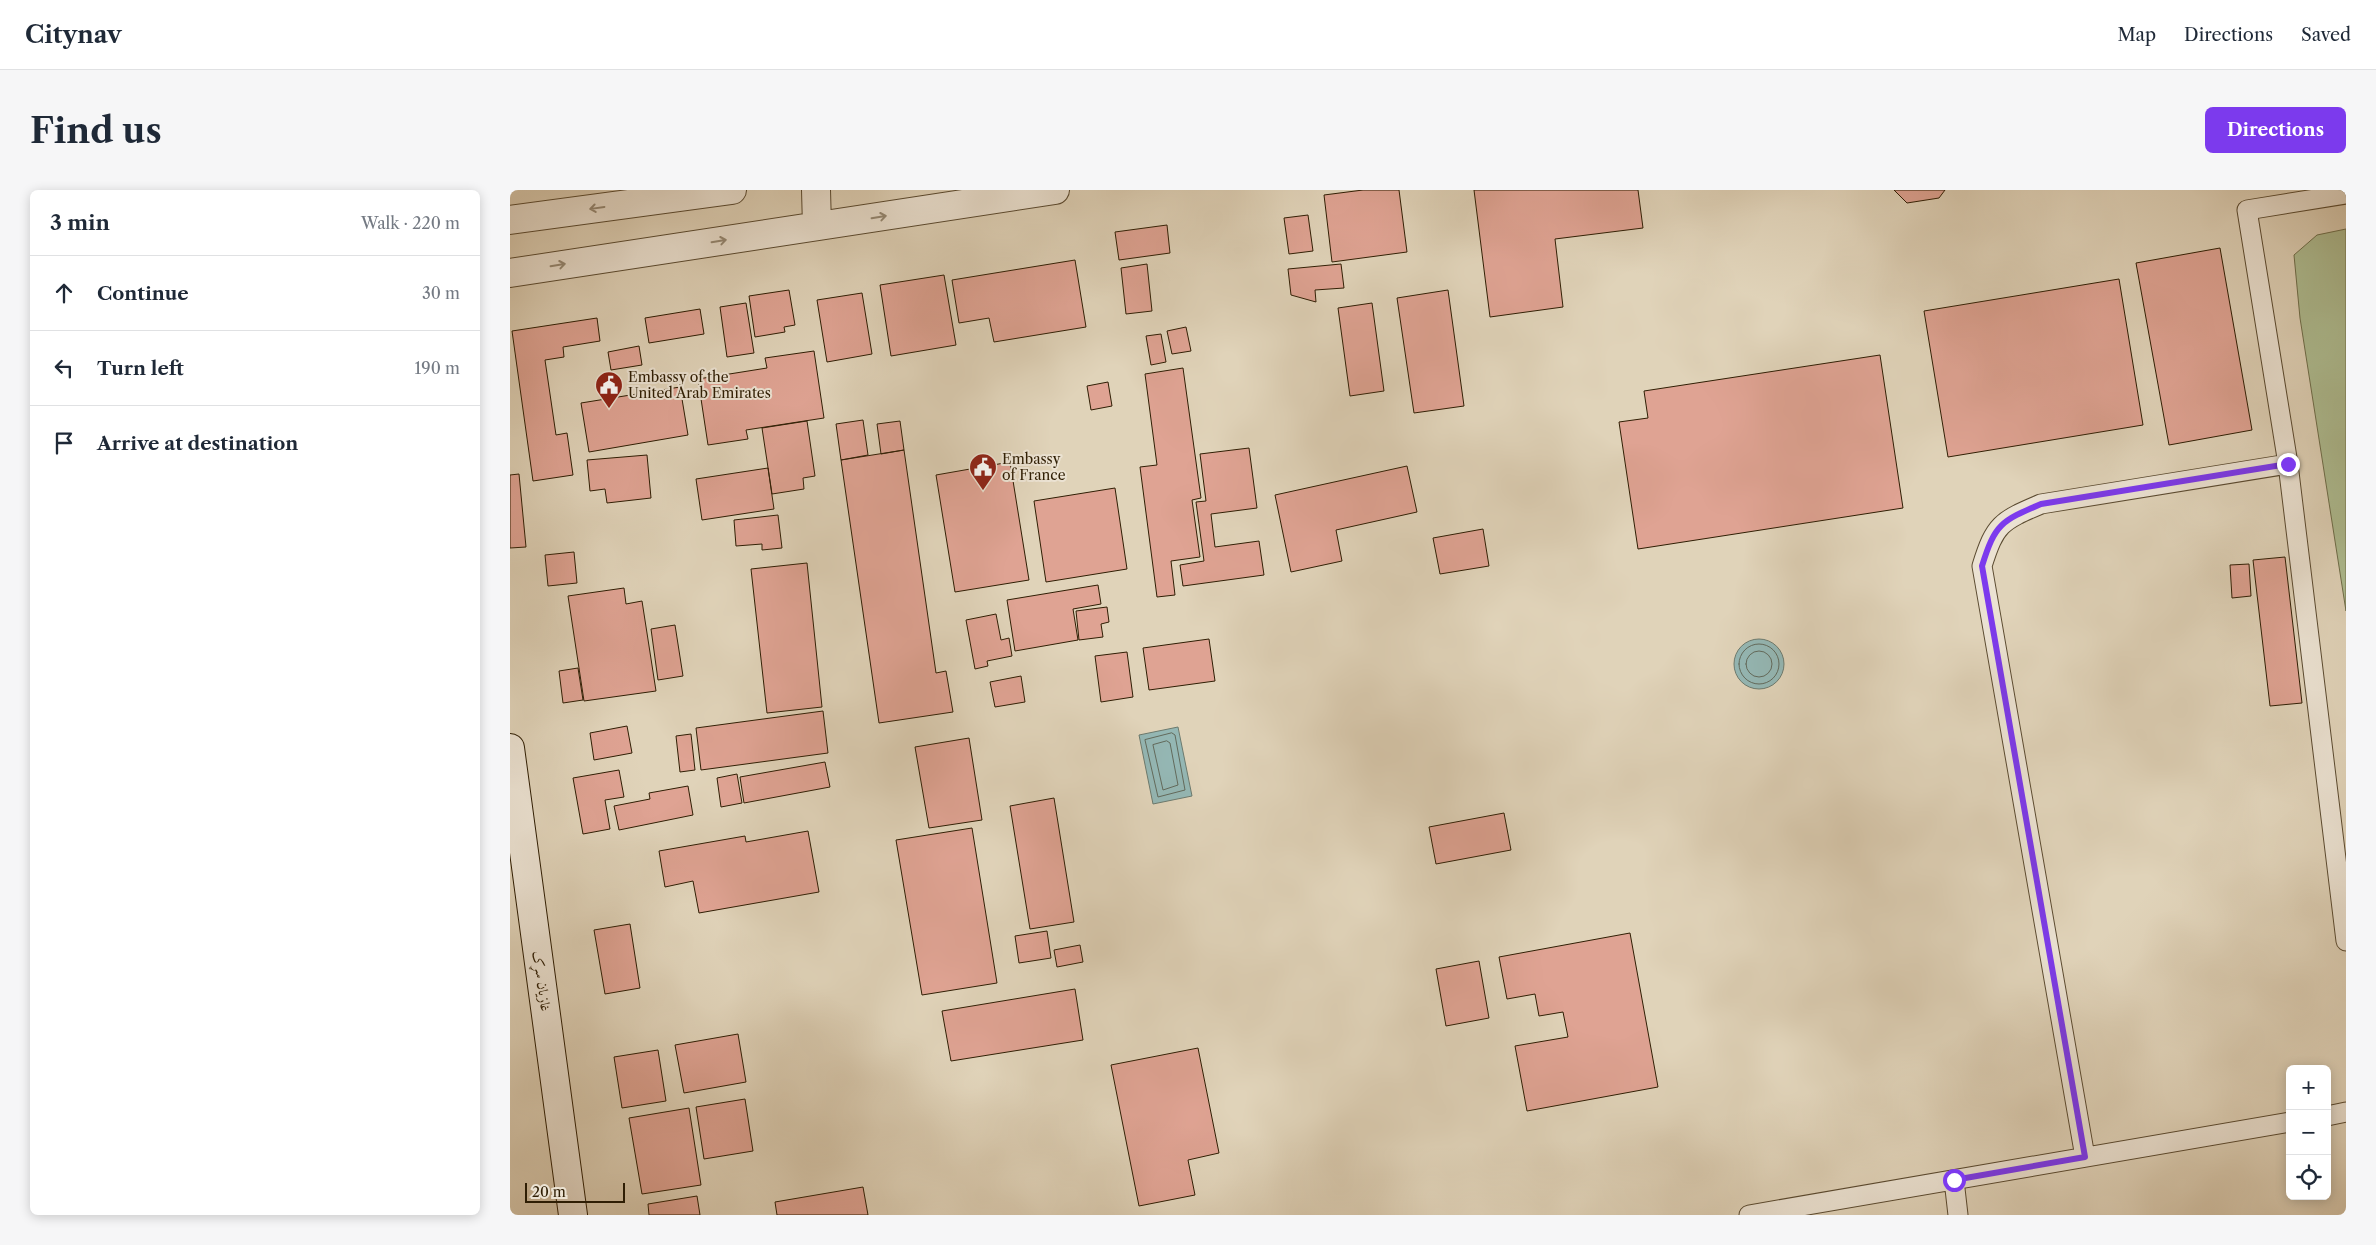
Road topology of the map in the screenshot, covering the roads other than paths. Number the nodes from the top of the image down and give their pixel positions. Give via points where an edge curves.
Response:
1 (732, 190) edge
2 (816, 190) edge
3 (1056, 190) edge
4 (2346, 194) edge
5 (510, 220) edge
6 (818, 226) junction
7 (510, 273) edge
8 (2288, 464) junction
9 (510, 748) edge
10 (2346, 941) edge
11 (2346, 1112) edge
12 (2331, 1115) edge
13 (2286, 1123) edge
14 (2085, 1157) junction
15 (1954, 1180) junction
16 (573, 1215) edge
17 (1750, 1215) edge
18 (1958, 1215) edge

1 -> 5 street
2 - 6 street
6 -> 3 street
4 - 8 lane via 2247,210
7 -> 6 street
8 - 10 lane
8 - 14 lane via 2041,504 2006,519 1990,538 1982,566
9 - 16 street, غازیان سړک
11 - 12 lane
13 - 14 lane
14 - 15 lane
15 - 17 lane
15 - 18 lane

